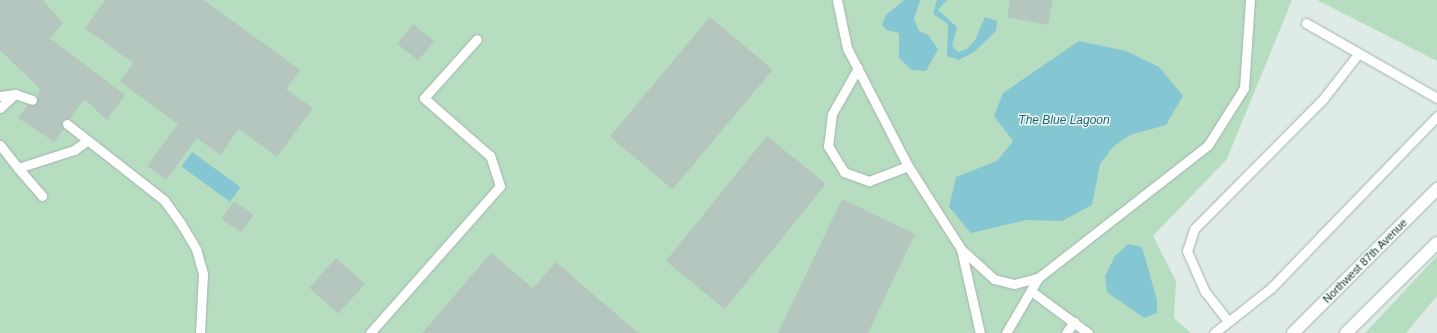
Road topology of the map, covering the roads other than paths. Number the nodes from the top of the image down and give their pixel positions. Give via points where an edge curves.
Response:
1 (837, 0) edge
2 (1250, 0) edge
3 (1306, 23) dead end
4 (477, 39) dead end
5 (1359, 53) junction
6 (858, 68) junction
7 (15, 94) junction
8 (0, 96) edge
9 (1437, 98) edge
10 (32, 100) dead end
11 (0, 108) edge
12 (1437, 116) edge
13 (67, 124) dead end
14 (87, 141) junction
15 (0, 145) edge
16 (908, 166) junction
17 (18, 168) junction
18 (1437, 189) edge
19 (42, 196) dead end
20 (1437, 243) edge
21 (961, 249) junction
22 (1038, 278) junction
23 (1031, 291) junction
24 (1228, 321) junction
25 (1074, 322) junction
26 (200, 333) edge
27 (370, 333) edge
28 (980, 333) edge
29 (1006, 333) edge
30 (1066, 333) edge
31 (1088, 333) edge
32 (1214, 333) edge
33 (1293, 333) edge
34 (1346, 333) edge

1 - 6 lane via 847,48
2 - 22 lane via 1244,88 1208,145
3 - 5 lane
4 - 27 lane via 424,98 490,156 500,186
5 - 9 lane
5 - 24 lane via 1323,99 1194,229 1187,250 1205,292
6 - 16 lane
6 - 16 lane via 832,114 828,146 844,172 869,181
7 - 8 lane
7 - 10 lane
7 - 11 lane
12 - 24 lane via 1271,288
13 - 14 lane
14 - 17 lane via 74,150
14 - 26 lane via 164,200 196,249 202,274
15 - 17 lane
16 - 21 lane
17 - 19 lane
18 - 33 main road, Northwest 87th Avenue
20 - 34 main road
21 - 22 lane via 994,278 1014,284
21 - 28 lane
22 - 23 lane
23 - 25 lane
23 - 29 lane
24 - 32 lane
25 - 30 lane
25 - 31 lane

